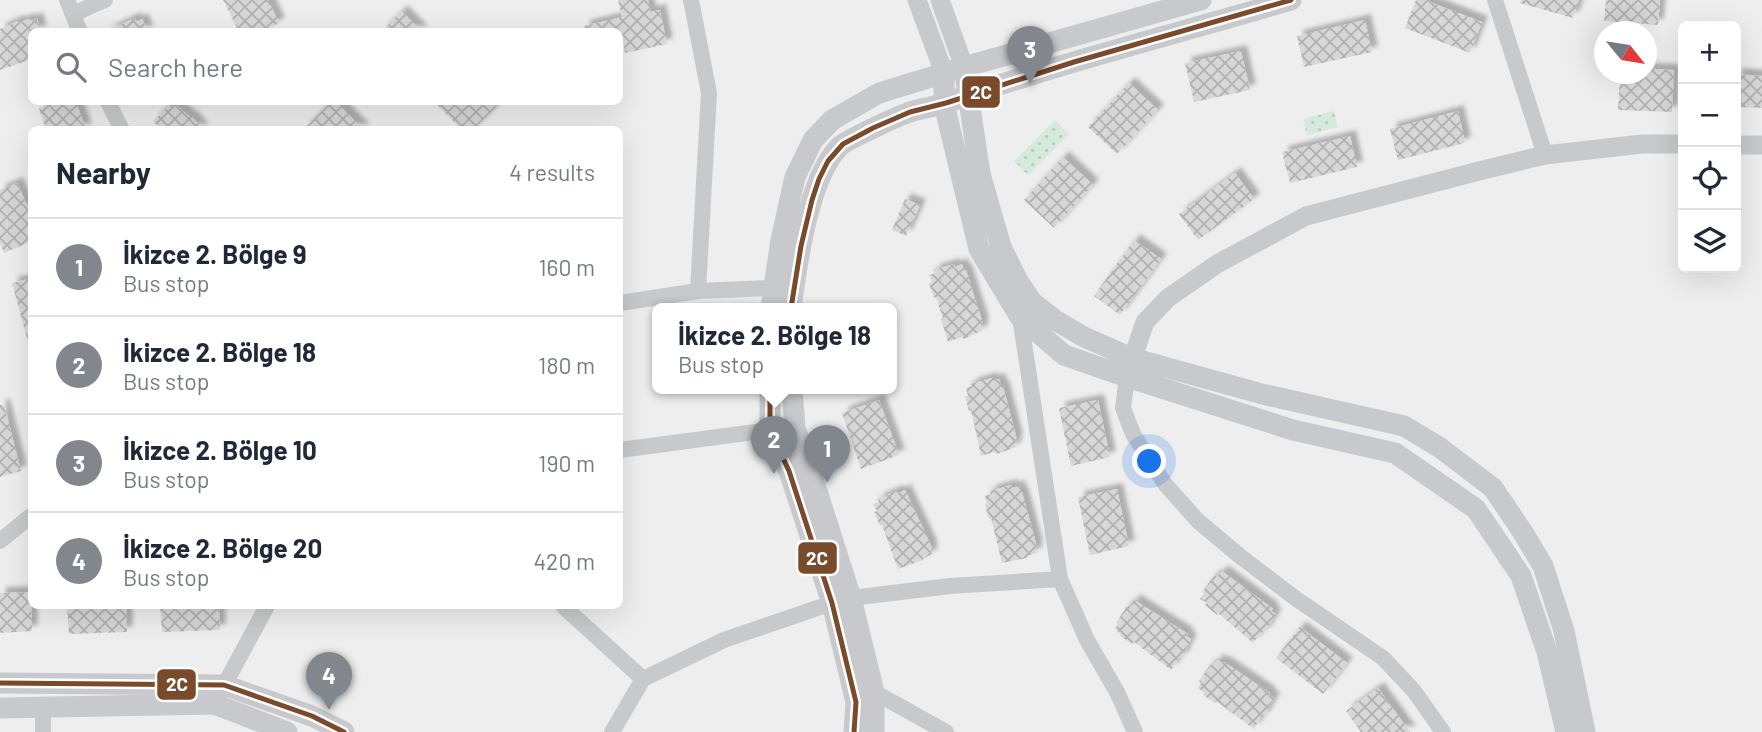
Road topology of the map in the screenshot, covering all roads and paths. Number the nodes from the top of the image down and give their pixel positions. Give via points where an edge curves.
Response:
1 (105, 0) edge
2 (691, 0) edge
3 (917, 0) edge
4 (940, 0) edge
5 (1201, 0) edge
6 (1495, 0) edge
7 (1279, 2) edge
8 (70, 7) edge
9 (78, 28) edge
10 (954, 70) junction
11 (969, 94) junction
12 (944, 104) junction
13 (110, 105) edge
14 (120, 126) edge
15 (1678, 144) edge
16 (1741, 145) edge
17 (1762, 145) edge
18 (1545, 155) junction
19 (698, 291) junction
20 (772, 298) edge
21 (623, 303) edge
22 (792, 303) edge
23 (1020, 317) junction
24 (1129, 367) junction
25 (769, 394) edge
26 (792, 394) edge
27 (795, 428) junction
28 (770, 429) junction
29 (623, 450) edge
30 (28, 518) edge
31 (0, 541) edge
32 (1060, 579) junction
33 (841, 600) junction
34 (265, 609) edge
35 (566, 609) edge
36 (643, 679) junction
37 (0, 683) edge
38 (874, 692) junction
39 (219, 694) junction
40 (0, 708) edge
41 (43, 708) junction
42 (43, 732) edge
43 (287, 732) edge
44 (344, 732) edge
45 (612, 732) edge
46 (854, 732) edge
47 (874, 732) edge
48 (946, 732) edge
49 (1135, 732) edge
50 (1443, 732) edge
51 (1566, 732) edge
52 (1585, 732) edge

1 - 8 street
2 - 19 street via 709,93
3 - 10 street
4 - 10 street
5 - 10 main road
6 - 18 street
7 - 11 main road
8 - 9 street
10 - 11 main road
10 - 12 main road
10 - 20 main road via 879,93 832,120 813,140 795,177
11 - 12 main road
11 - 24 main road via 979,174 1000,247 1018,281 1032,302 1055,320
12 - 22 main road via 909,112 840,145 814,194
12 - 23 main road via 979,248
13 - 14 street
15 - 18 street
16 - 17 street
18 - 24 street via 1306,216 1217,264 1168,298 1145,322
19 - 20 street
19 - 21 street
23 - 24 main road via 1064,355
23 - 32 street
24 - 50 street via 1124,408 1133,434 1165,484 1198,521 1241,557 1383,657
24 - 51 main road via 1293,430 1395,453 1476,509 1521,576 1547,652
24 - 52 main road via 1404,426 1493,488 1543,566 1564,631
25 - 28 main road
26 - 27 main road
27 - 28 street
27 - 33 main road via 816,488
28 - 29 street
28 - 33 main road
30 - 31 street
32 - 33 street via 950,586
32 - 49 street
33 - 36 street via 724,640
33 - 38 main road
33 - 46 main road via 856,702
34 - 39 street
35 - 36 street
36 - 45 street
37 - 39 main road
38 - 47 main road
38 - 48 street
39 - 41 main road
39 - 43 main road
39 - 44 main road via 312,716
40 - 41 main road
41 - 42 street

